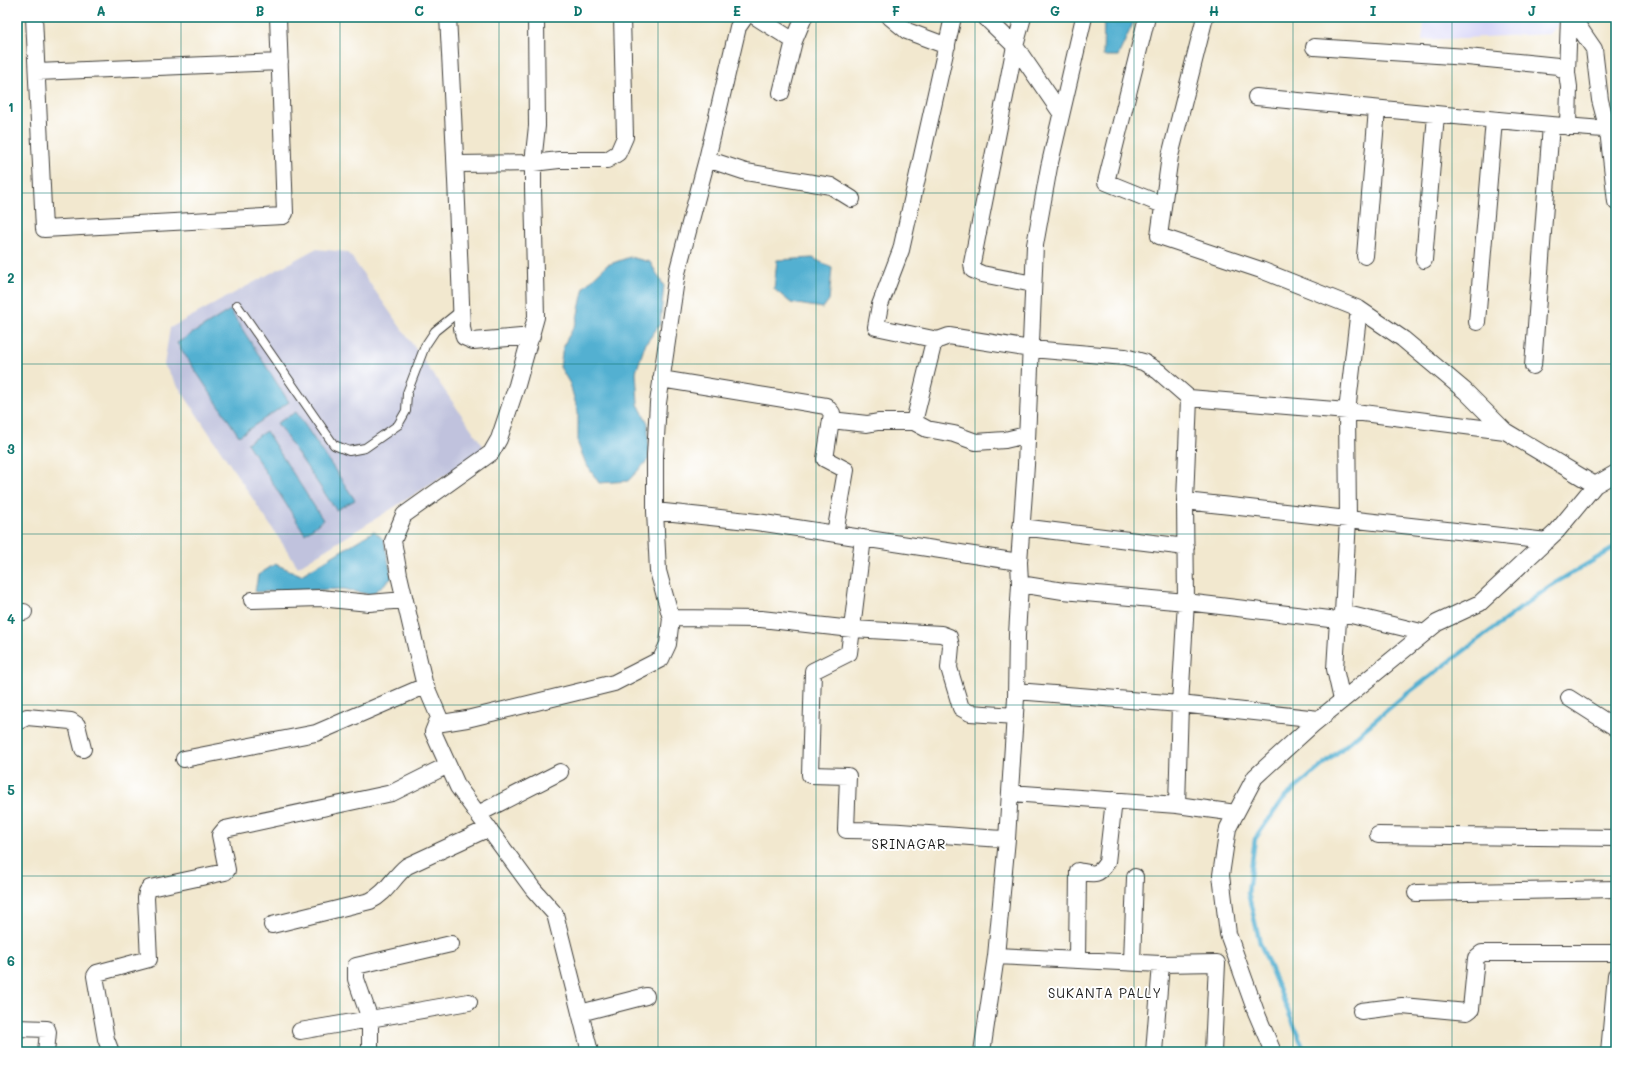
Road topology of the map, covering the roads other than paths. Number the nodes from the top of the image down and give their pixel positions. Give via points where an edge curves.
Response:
1 (34, 17) edge
2 (278, 17) edge
3 (448, 17) edge
4 (536, 17) edge
5 (622, 17) edge
6 (745, 17) edge
7 (756, 17) edge
8 (804, 17) edge
9 (890, 17) edge
10 (953, 17) edge
11 (985, 17) edge
12 (1023, 17) edge
13 (1084, 17) edge
14 (1147, 17) edge
15 (1205, 17) edge
16 (1569, 17) edge
17 (1572, 17) edge
18 (794, 41) junction
19 (946, 46) junction
20 (1015, 46) junction
21 (1314, 47) dead end
22 (280, 62) junction
23 (37, 72) junction
24 (1567, 72) junction
25 (781, 93) dead end
26 (1256, 97) dead end
27 (1377, 109) junction
28 (1061, 113) junction
29 (1436, 115) junction
30 (1494, 120) junction
31 (1551, 125) junction
32 (1568, 127) junction
33 (1612, 130) edge
34 (707, 159) junction
35 (533, 163) junction
36 (457, 164) junction
37 (852, 199) dead end
38 (1616, 202) edge
39 (1163, 205) junction
40 (1365, 256) dead end
41 (1424, 260) dead end
42 (1033, 284) junction
43 (237, 305) dead end
44 (1359, 309) junction
45 (461, 310) junction
46 (1477, 322) dead end
47 (532, 336) junction
48 (938, 340) junction
49 (1031, 349) junction
50 (1533, 366) dead end
51 (661, 379) junction
52 (1189, 398) junction
53 (1347, 411) junction
54 (831, 420) junction
55 (914, 422) junction
56 (1505, 431) junction
57 (1026, 435) junction
58 (1616, 473) edge
59 (1595, 485) junction
60 (1185, 501) junction
61 (655, 510) junction
62 (1348, 519) junction
63 (1021, 527) junction
64 (835, 534) junction
65 (863, 538) junction
66 (1547, 541) junction
67 (1186, 547) junction
68 (1019, 562) junction
69 (1020, 584) junction
70 (252, 600) dead end
71 (404, 600) junction
72 (1186, 602) junction
73 (1340, 616) junction
74 (671, 618) junction
75 (852, 629) junction
76 (1425, 633) junction
77 (425, 686) junction
78 (1016, 692) junction
79 (1570, 698) dead end
80 (1342, 700) junction
81 (1180, 704) junction
82 (1015, 716) junction
83 (1319, 719) junction
84 (17, 722) edge
85 (436, 724) junction
86 (1616, 728) edge
87 (83, 749) dead end
88 (184, 759) dead end
89 (448, 765) junction
90 (560, 772) dead end
91 (1010, 793) junction
92 (1114, 800) junction
93 (1177, 805) junction
94 (1236, 813) junction
95 (478, 814) junction
96 (489, 828) junction
97 (1378, 835) dead end
98 (1616, 838) edge
99 (1007, 839) junction
100 (1135, 876) dead end
101 (1616, 889) edge
102 (1416, 893) dead end
103 (272, 925) dead end
104 (451, 944) dead end
105 (1616, 953) edge
106 (996, 956) junction
107 (1077, 960) junction
108 (1132, 962) junction
109 (1161, 964) junction
110 (1616, 975) edge
111 (646, 996) dead end
112 (469, 1002) dead end
113 (1360, 1011) dead end
114 (580, 1013) junction
115 (370, 1019) junction
116 (17, 1028) edge
117 (1614, 1028) edge
118 (300, 1031) dead end
119 (46, 1052) edge
120 (111, 1052) edge
121 (370, 1052) edge
122 (590, 1052) edge
123 (982, 1052) edge
124 (1154, 1052) edge
125 (1213, 1052) edge
126 (1273, 1052) edge
127 (1609, 1052) edge

1 - 23 street
2 - 22 street
3 - 36 street
4 - 35 street via 538,126
5 - 35 street via 625,137 618,153 607,160
6 - 34 street via 738,27
7 - 18 street
8 - 18 street
9 - 19 street via 907,31
10 - 19 street
11 - 20 street
12 - 20 street
13 - 28 street
14 - 39 street via 1106,182
15 - 39 street via 1170,156
16 - 24 street
17 - 33 street via 1594,49 1600,100
18 - 25 street
19 - 48 street via 901,250 880,305 876,327
20 - 28 street
20 - 42 street via 972,263 973,270 982,274
21 - 24 street via 1468,57 1558,66
22 - 23 street
22 - 23 street via 285,213 283,216 44,229
24 - 32 street
26 - 27 street
27 - 29 street
27 - 40 street
28 - 42 street via 1035,245
29 - 30 street
29 - 41 street
30 - 31 street
30 - 46 street
31 - 32 street
31 - 50 street
32 - 33 street
33 - 38 street
34 - 37 street via 746,172 831,186
34 - 51 street via 677,273
35 - 36 street
35 - 47 street via 536,317
36 - 45 street
39 - 44 street via 1159,236 1261,270
42 - 49 street
43 - 45 lane via 334,445 349,451 365,448 398,425 406,411 407,393 425,346 435,331
44 - 53 street
44 - 56 street via 1420,353 1465,391
45 - 47 street via 464,337 473,341
47 - 71 street via 501,432 488,456 404,515 393,542
48 - 49 street via 949,336
48 - 55 street via 934,345
49 - 52 street via 1125,357 1143,362 1158,371
49 - 57 street
51 - 54 street via 826,406 832,413
51 - 61 street via 655,455
52 - 53 street
52 - 60 street
53 - 56 street
53 - 62 street
54 - 55 street via 867,424
54 - 64 street via 826,459 846,470
55 - 57 street via 927,429 954,434 976,442 1005,440
56 - 59 street
57 - 63 street
58 - 59 street
59 - 66 street
60 - 62 street
60 - 67 street
61 - 64 street
61 - 74 street via 658,572
62 - 66 street
62 - 73 street
63 - 67 street
63 - 68 street
64 - 65 street
65 - 68 street
65 - 75 street
66 - 76 street via 1480,603 1437,623
67 - 72 street
68 - 69 street
69 - 72 street via 1063,591
69 - 78 street
70 - 71 street via 320,598 369,603
71 - 77 street
72 - 73 street
72 - 81 street
73 - 76 street
73 - 80 street via 1335,669
74 - 75 street via 761,619
74 - 85 street via 666,652 661,658 614,683 467,719
75 - 82 street via 941,634 949,637 949,668 961,708 970,713
75 - 99 street via 849,653 813,670 810,775 848,776 846,830 892,830 951,837
76 - 80 street
77 - 85 street via 439,717
77 - 88 street via 316,733
78 - 81 street
78 - 82 street
79 - 86 street
80 - 83 street
81 - 83 street
81 - 93 street
82 - 91 street
83 - 94 street via 1255,777
84 - 87 street via 28,717 71,721 77,726
85 - 89 street via 433,732
89 - 95 street via 458,787
89 - 120 street via 392,793 225,829 220,835 227,870 225,872 150,888 146,898 150,959 95,976 106,1039
90 - 95 street
91 - 92 street
91 - 99 street
92 - 93 street
92 - 107 street via 1107,862 1102,871 1093,874 1078,871
93 - 94 street
94 - 126 street via 1228,828 1221,875 1228,934
95 - 96 street
96 - 103 street via 407,866 397,874 380,896 370,901
96 - 114 street via 532,889 555,914
97 - 98 street
99 - 106 street
100 - 108 street
101 - 102 street
104 - 115 street via 356,966 356,979
105 - 113 street via 1482,953 1476,958 1471,1009 1467,1012 1402,1006
106 - 107 street
106 - 123 street
107 - 108 street
108 - 109 street
109 - 124 street
109 - 125 street via 1217,963
110 - 117 street
111 - 114 street
112 - 115 street
114 - 122 street
115 - 118 street
115 - 121 street
116 - 119 street via 47,1029
117 - 127 street

